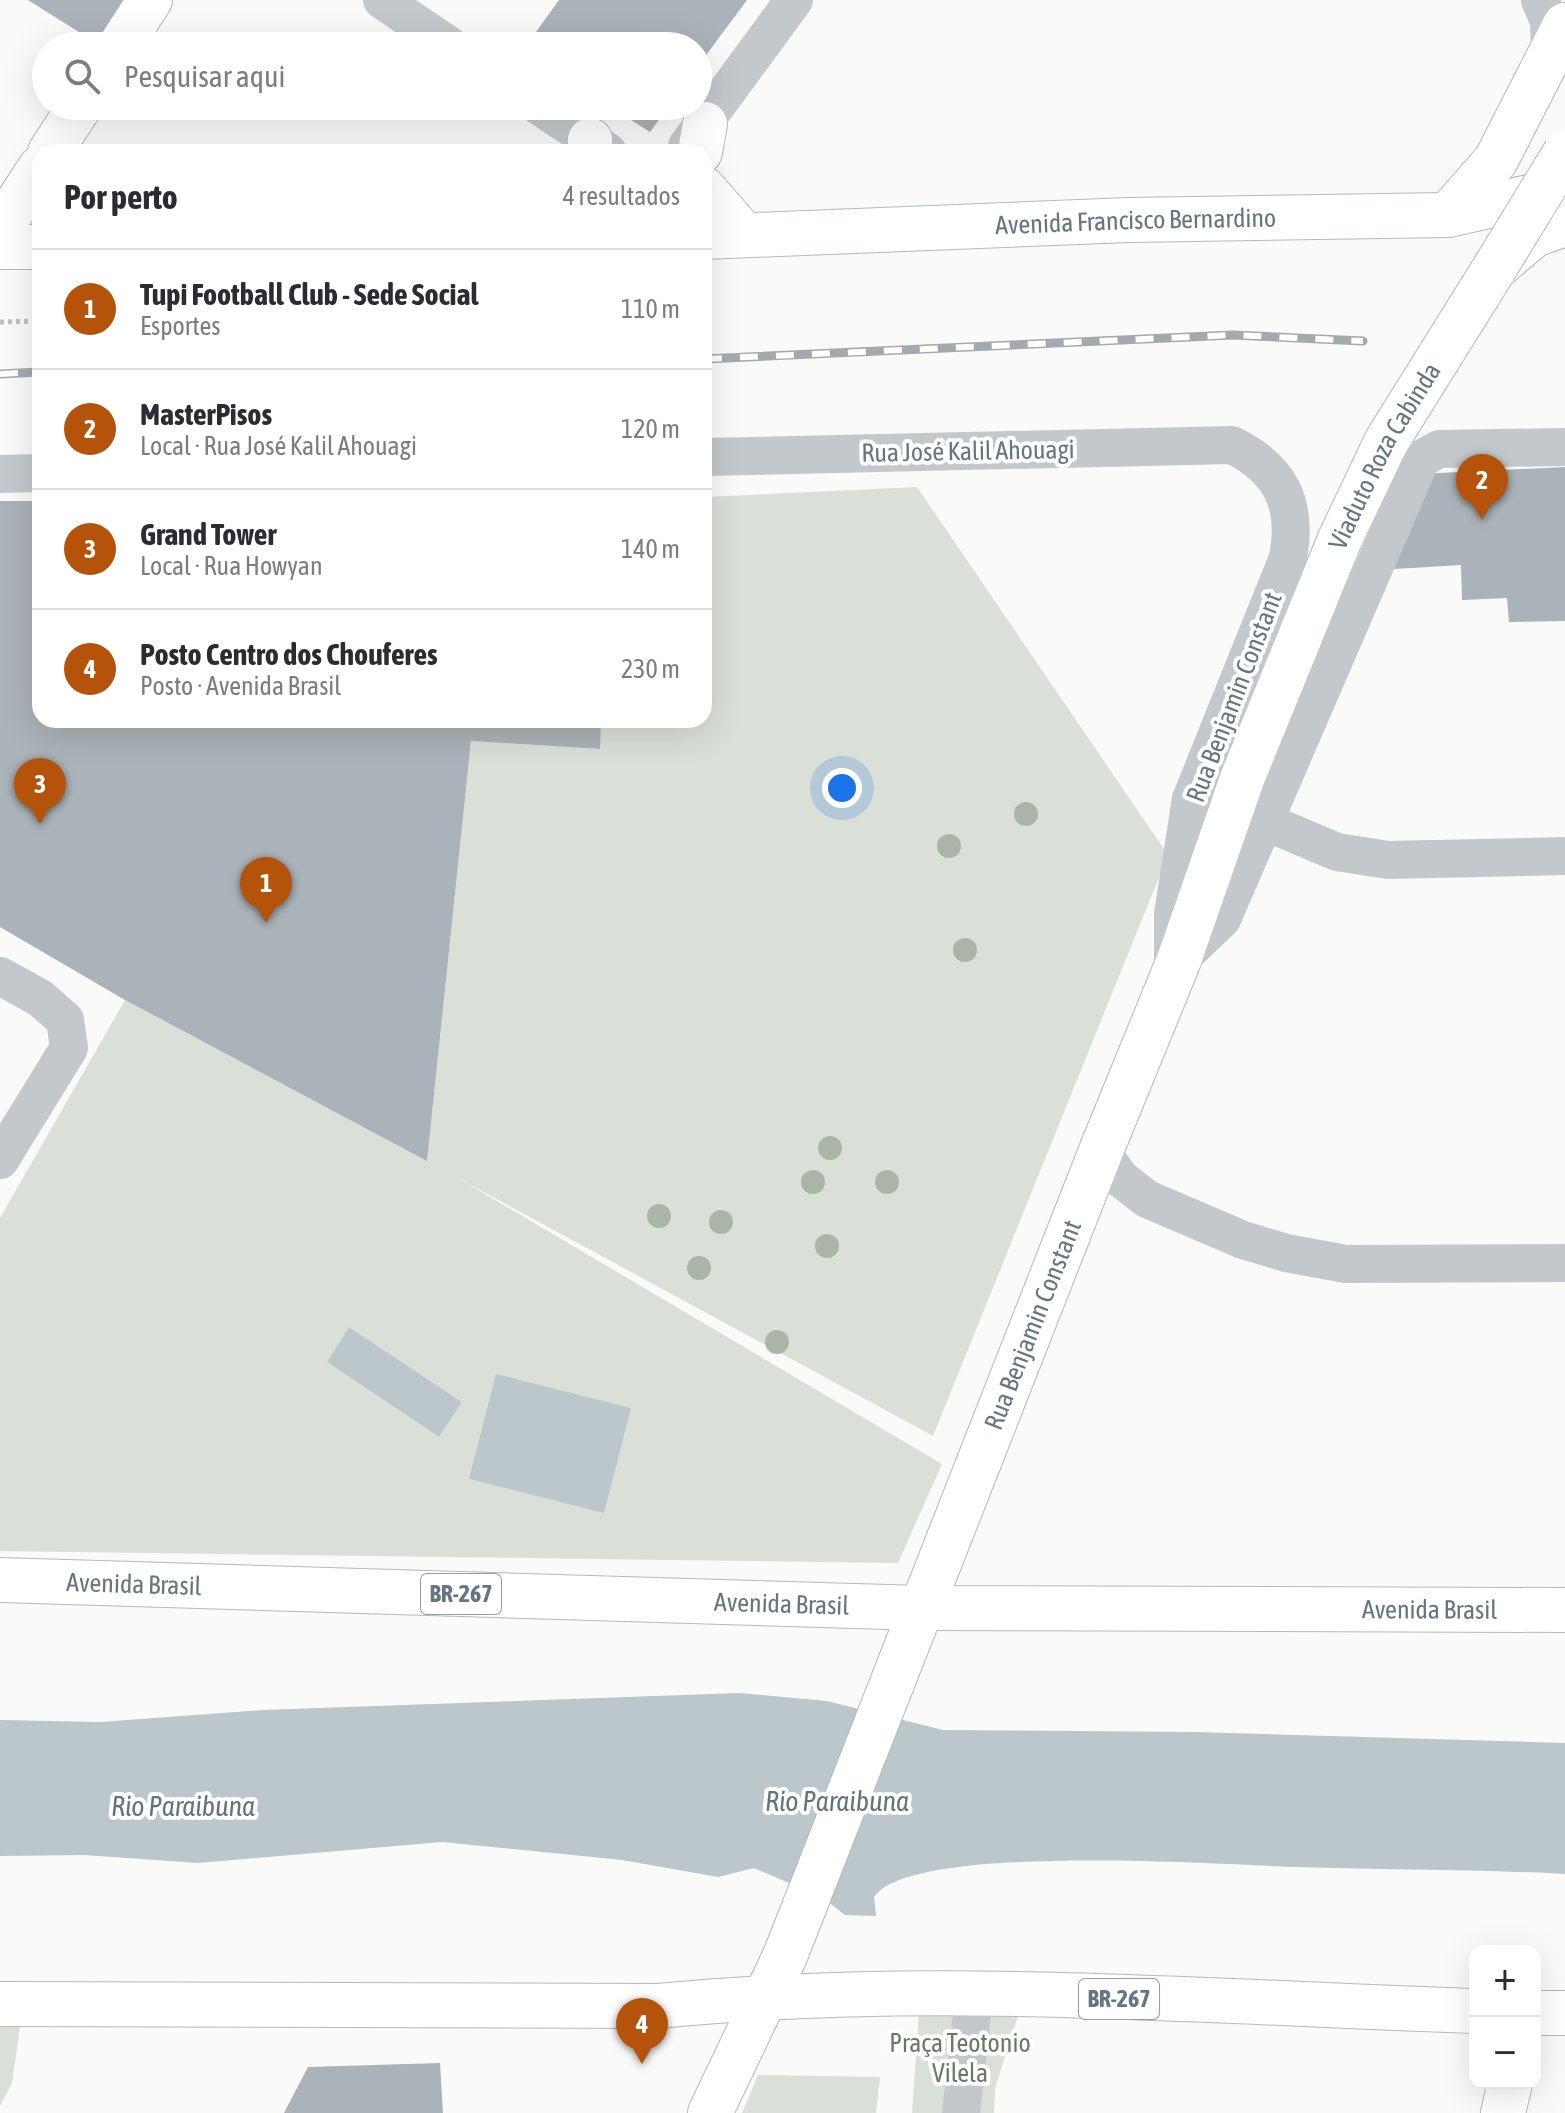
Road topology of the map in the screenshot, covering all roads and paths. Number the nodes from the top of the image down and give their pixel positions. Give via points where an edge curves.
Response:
1 (150, 0) edge
2 (382, 0) edge
3 (794, 0) edge
4 (1540, 0) edge
5 (129, 32) edge
6 (429, 32) edge
7 (1558, 42) edge
8 (71, 120) edge
9 (558, 120) edge
10 (712, 120) edge
11 (712, 120) edge
12 (696, 143) edge
13 (55, 144) edge
14 (591, 144) edge
15 (1565, 153) edge
16 (32, 180) edge
17 (1565, 189) edge
18 (712, 208) edge
19 (1448, 215) junction
20 (1565, 224) edge
21 (0, 229) edge
22 (724, 236) edge
23 (0, 247) edge
24 (32, 247) edge
25 (1494, 269) junction
26 (32, 321) edge
27 (0, 322) edge
28 (1232, 445) joint
29 (1565, 447) edge
30 (712, 457) edge
31 (32, 473) edge
32 (0, 474) edge
33 (1242, 779) joint
34 (1266, 822) junction
35 (1565, 856) edge
36 (1176, 968) junction
37 (0, 976) edge
38 (1101, 1151) junction
39 (0, 1160) edge
40 (1565, 1263) edge
41 (0, 1580) edge
42 (922, 1608) junction
43 (1565, 1610) edge
44 (764, 1996) junction
45 (974, 1996) junction
46 (0, 2004) edge
47 (1469, 2011) edge
48 (1541, 2013) edge
49 (1565, 2013) edge
50 (1509, 2089) edge
51 (710, 2113) edge
52 (961, 2113) edge
53 (1503, 2113) edge

1 - 5 main road
2 - 6 street
3 - 10 street
4 - 7 street
7 - 19 main road via 1496,160
8 - 13 main road
9 - 14 street
11 - 12 street
15 - 25 main road, Viaduto Roza Cabinda, bridge
16 - 21 main road
17 - 19 main road, Avenida Francisco Bernardino
18 - 22 main road
19 - 22 main road, Avenida Francisco Bernardino via 1129,220
20 - 25 main road via 1534,235
23 - 24 main road
25 - 33 main road, Viaduto Roza Cabinda via 1386,442 1340,539
26 - 27 path
28 - 30 street, Rua José Kalil Ahouagi
28 - 36 street, Rua Benjamin Constant via 1257,458 1275,478 1293,529 1288,558 1191,799 1173,914
29 - 34 street, Rua Benjamin Constant via 1439,449 1421,459
31 - 32 street
33 - 36 main road, Rua Benjamin Constant
34 - 35 street via 1337,852 1388,860
34 - 36 street, Rua Benjamin Constant via 1222,919
36 - 38 main road, Rua Benjamin Constant
37 - 39 street via 40,998 65,1020 69,1048
38 - 40 street via 1120,1178 1147,1199 1286,1253 1346,1264
38 - 42 main road, Rua Benjamin Constant
41 - 42 main road, Avenida Brasil / BR-267
42 - 43 main road, Avenida Brasil / BR-267
42 - 44 main road, Rua Benjamin Constant via 785,1956
44 - 45 main road, BR-267
44 - 46 main road, BR-267 via 659,2006
44 - 51 main road
45 - 47 main road, BR-267
45 - 52 street
48 - 49 main road
50 - 53 main road

